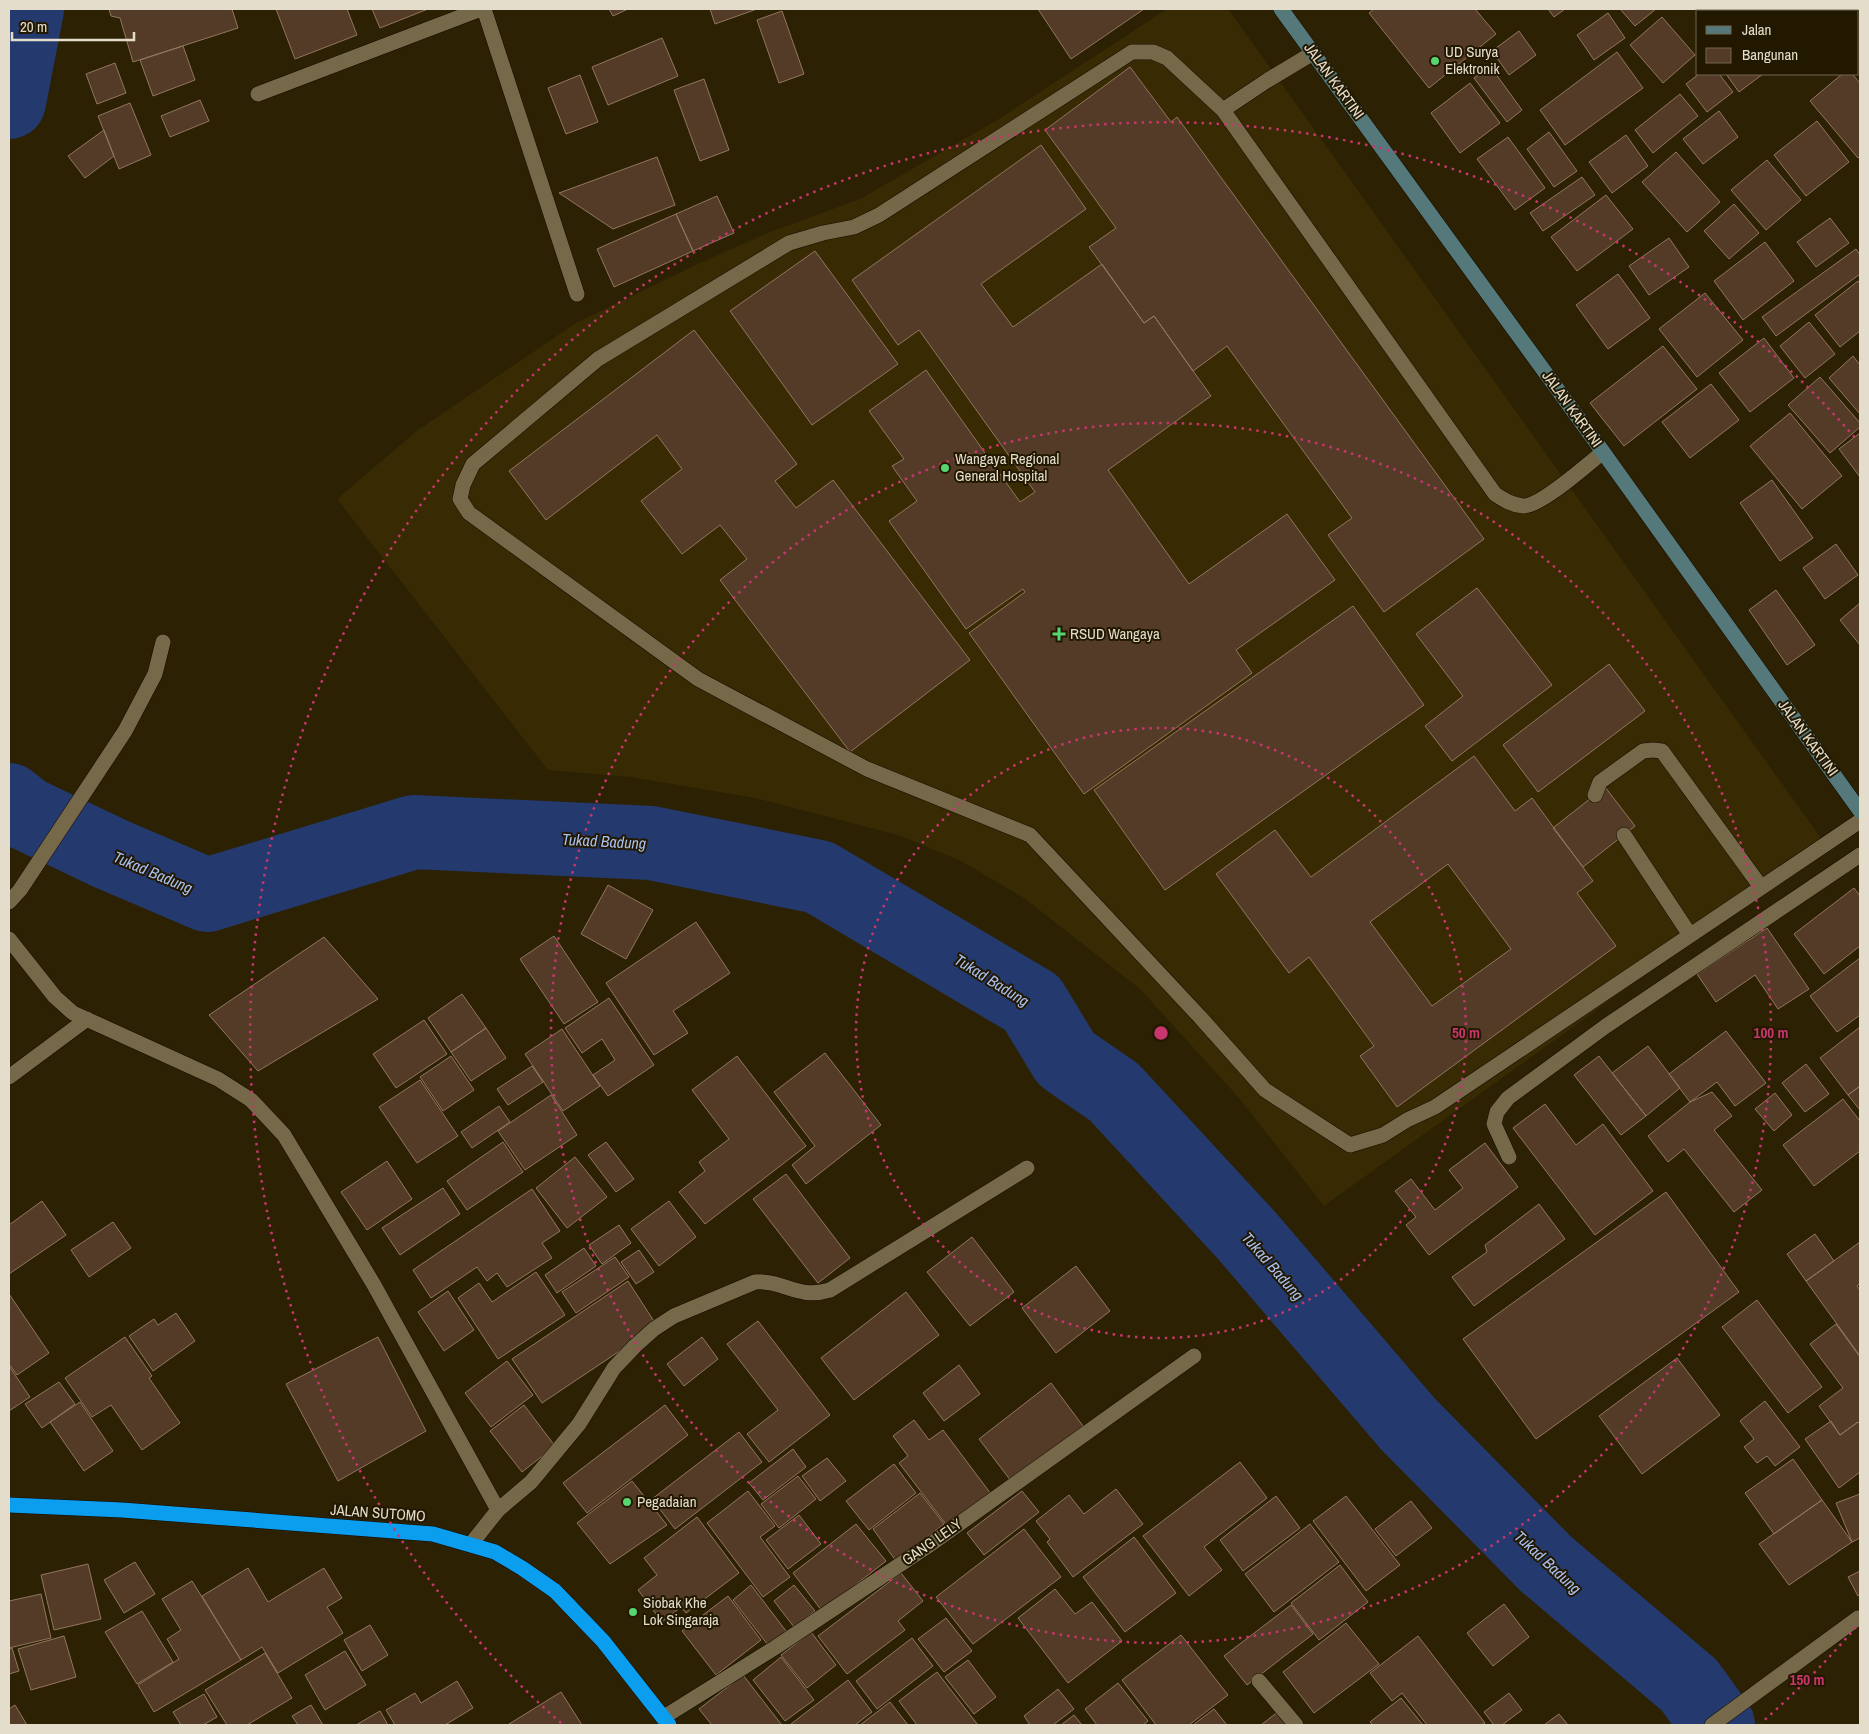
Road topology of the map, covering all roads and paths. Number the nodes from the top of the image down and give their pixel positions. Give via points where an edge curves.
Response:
1 (483, 9) edge
2 (1281, 9) edge
3 (1314, 53) junction
4 (258, 94) dead end
5 (1224, 110) junction
6 (577, 294) dead end
7 (1603, 452) junction
8 (163, 642) dead end
9 (1595, 795) dead end
10 (1860, 811) edge
11 (1860, 821) edge
12 (1624, 835) dead end
13 (1860, 854) edge
14 (1761, 887) junction
15 (9, 902) edge
16 (1690, 935) junction
17 (9, 939) edge
18 (87, 1019) junction
19 (9, 1077) edge
20 (1509, 1157) dead end
21 (1027, 1168) dead end
22 (1194, 1356) dead end
23 (9, 1505) edge
24 (498, 1510) junction
25 (471, 1544) junction
26 (1858, 1618) dead end
27 (1259, 1681) dead end
28 (666, 1721) edge
29 (1296, 1725) edge
30 (1712, 1725) edge

1 - 4 street
1 - 6 street
2 - 3 main road, JALAN KARTINI
3 - 5 street
3 - 7 main road, JALAN KARTINI
5 - 7 street via 1495,494 1509,503 1525,506 1539,502
5 - 16 street via 1167,58 1153,52 1132,52 880,215 854,228 789,243 598,359 473,464 460,499 469,513 698,679 866,769 1030,835 1265,1090 1350,1145 1383,1135 1435,1107
7 - 10 main road, JALAN KARTINI
8 - 15 street via 155,674 125,731
9 - 14 street via 1600,782 1643,751 1662,751
11 - 14 street
12 - 16 street
13 - 20 street via 1508,1098 1497,1112 1494,1124
14 - 16 street
17 - 18 street via 55,997 73,1014
18 - 19 street
18 - 24 street via 218,1079 251,1100 284,1135 374,1285
21 - 24 street via 830,1290 805,1294 767,1281 755,1282 674,1316 654,1329 614,1368 579,1424 531,1482
22 - 28 street, GANG LELY via 931,1544
23 - 25 highway, JALAN SUTOMO via 122,1510 433,1534
24 - 25 street
25 - 28 highway, JALAN SUTOMO via 495,1552 555,1592 603,1640
26 - 30 street
27 - 29 street

